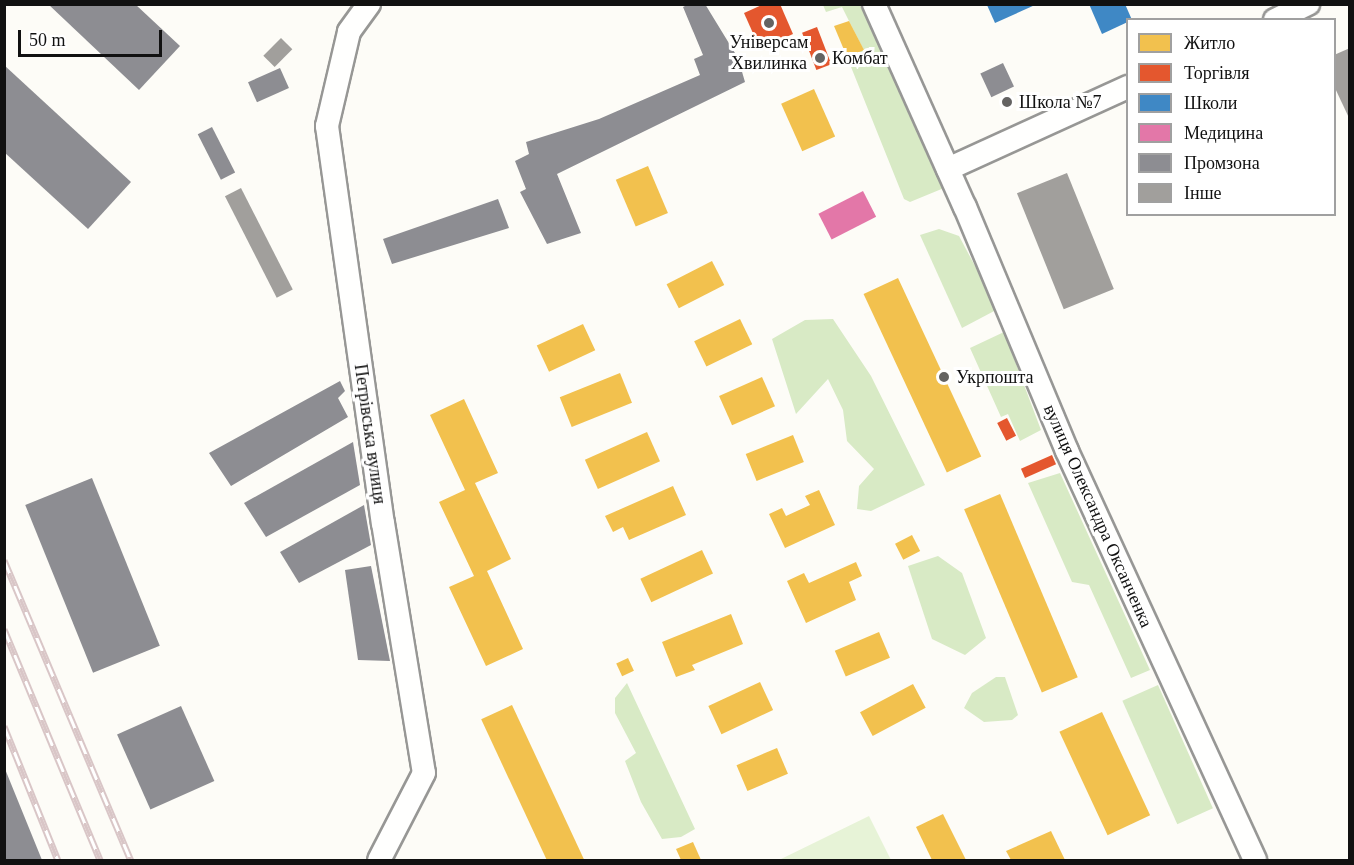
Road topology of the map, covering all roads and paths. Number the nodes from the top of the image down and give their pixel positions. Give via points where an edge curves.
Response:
1 (369, 4) edge
2 (874, 4) edge
3 (1308, 4) edge
4 (1279, 18) edge
5 (1126, 88) edge
6 (948, 169) junction
7 (379, 861) edge
8 (1255, 861) edge

1 - 7 street, Петрівська вулиця via 349,32 327,126 380,504 424,772
2 - 6 street, вулиця Олександра Оксанченка
3 - 4 street
5 - 6 street
6 - 8 street, вулиця Олександра Оксанченка via 1067,451

